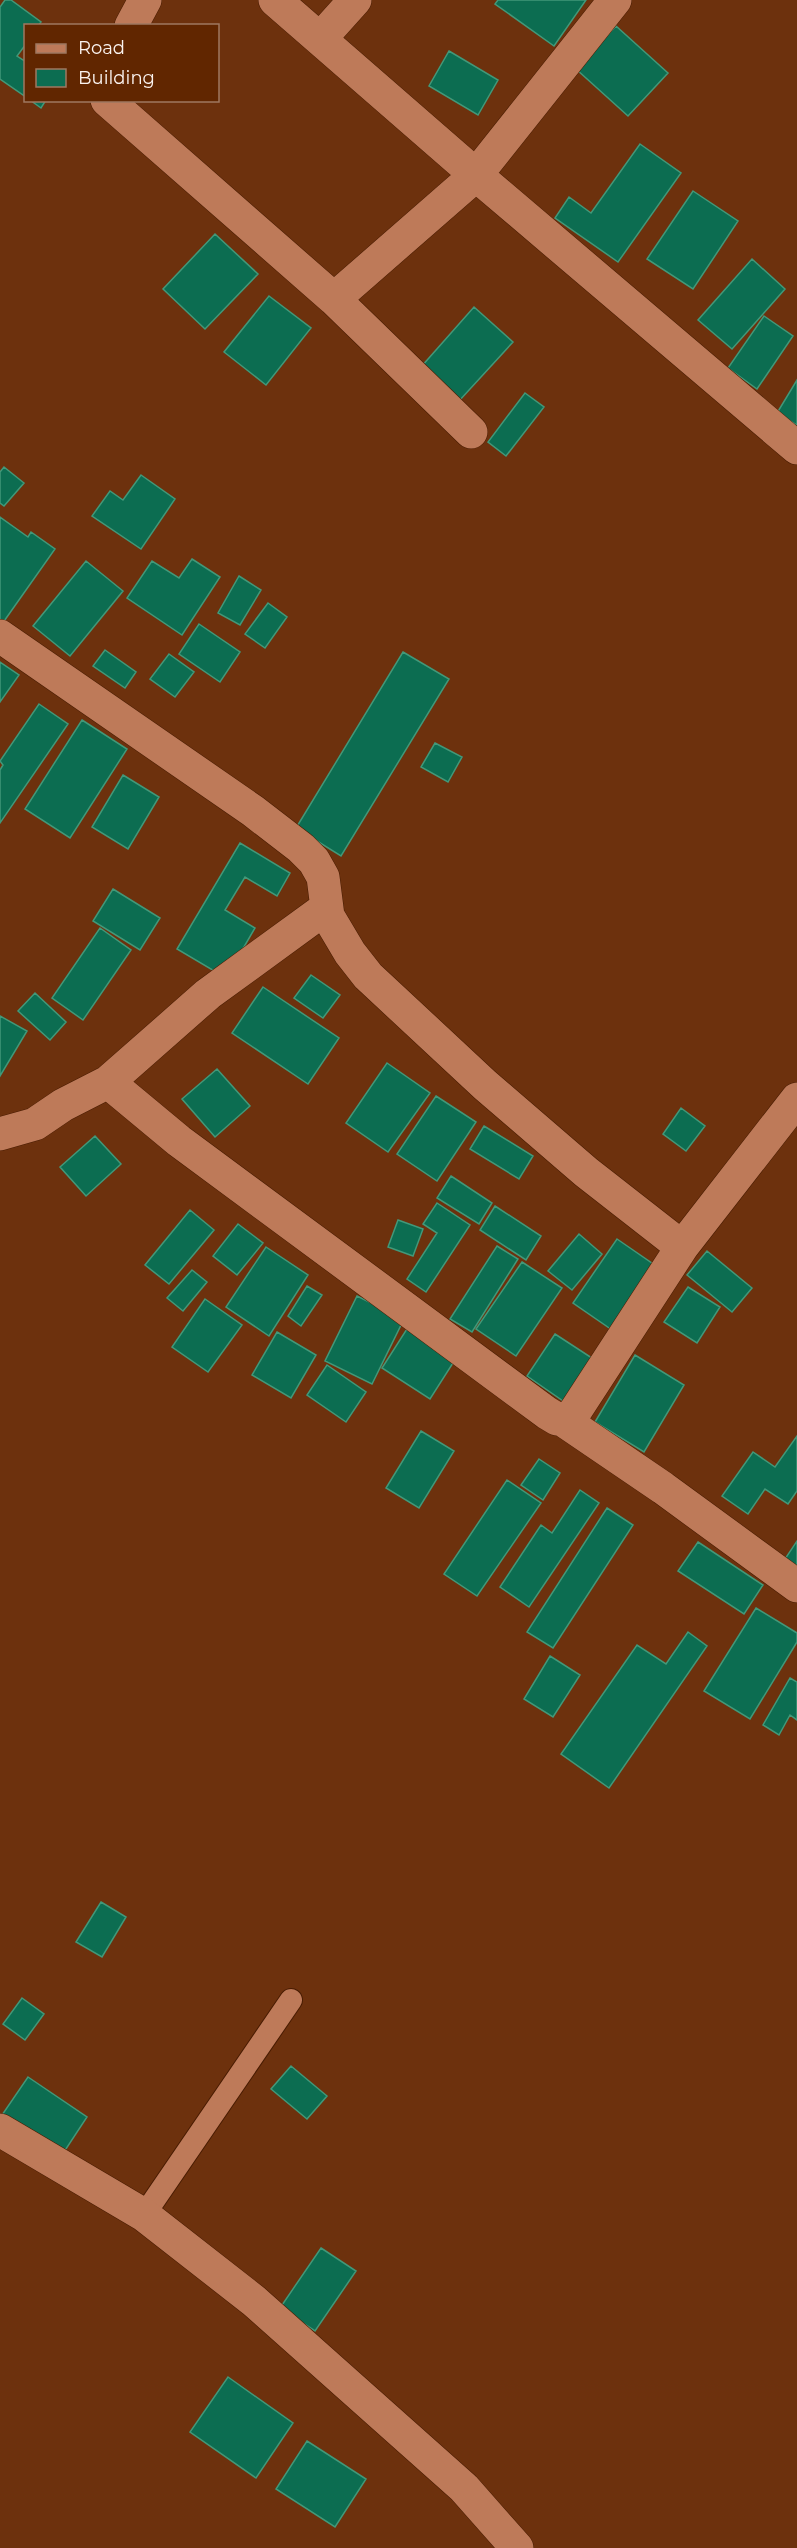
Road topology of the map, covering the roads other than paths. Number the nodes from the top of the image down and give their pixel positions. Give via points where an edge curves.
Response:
1 (145, 0) edge
2 (275, 0) edge
3 (355, 0) edge
4 (615, 0) edge
5 (131, 24) edge
6 (320, 39) junction
7 (109, 102) edge
8 (476, 175) junction
9 (334, 299) junction
10 (471, 432) dead end
11 (797, 448) edge
12 (0, 636) edge
13 (326, 909) junction
14 (108, 1082) junction
15 (797, 1099) edge
16 (0, 1134) edge
17 (682, 1247) junction
18 (563, 1420) junction
19 (797, 1586) edge
20 (291, 2000) dead end
21 (0, 2130) edge
22 (144, 2215) junction
23 (517, 2548) edge

1 - 5 street
2 - 6 street
3 - 6 street
4 - 8 street
6 - 8 street
7 - 9 street
8 - 9 street
8 - 11 street
9 - 10 street
12 - 13 street via 301,848 322,877
13 - 14 street via 208,994
13 - 17 street via 350,953 387,996 586,1172
14 - 16 street via 35,1124
14 - 18 street via 179,1141 547,1413
15 - 17 street
17 - 18 street via 581,1404
18 - 19 street
20 - 22 lane
21 - 22 street
22 - 23 street via 262,2309 464,2488

